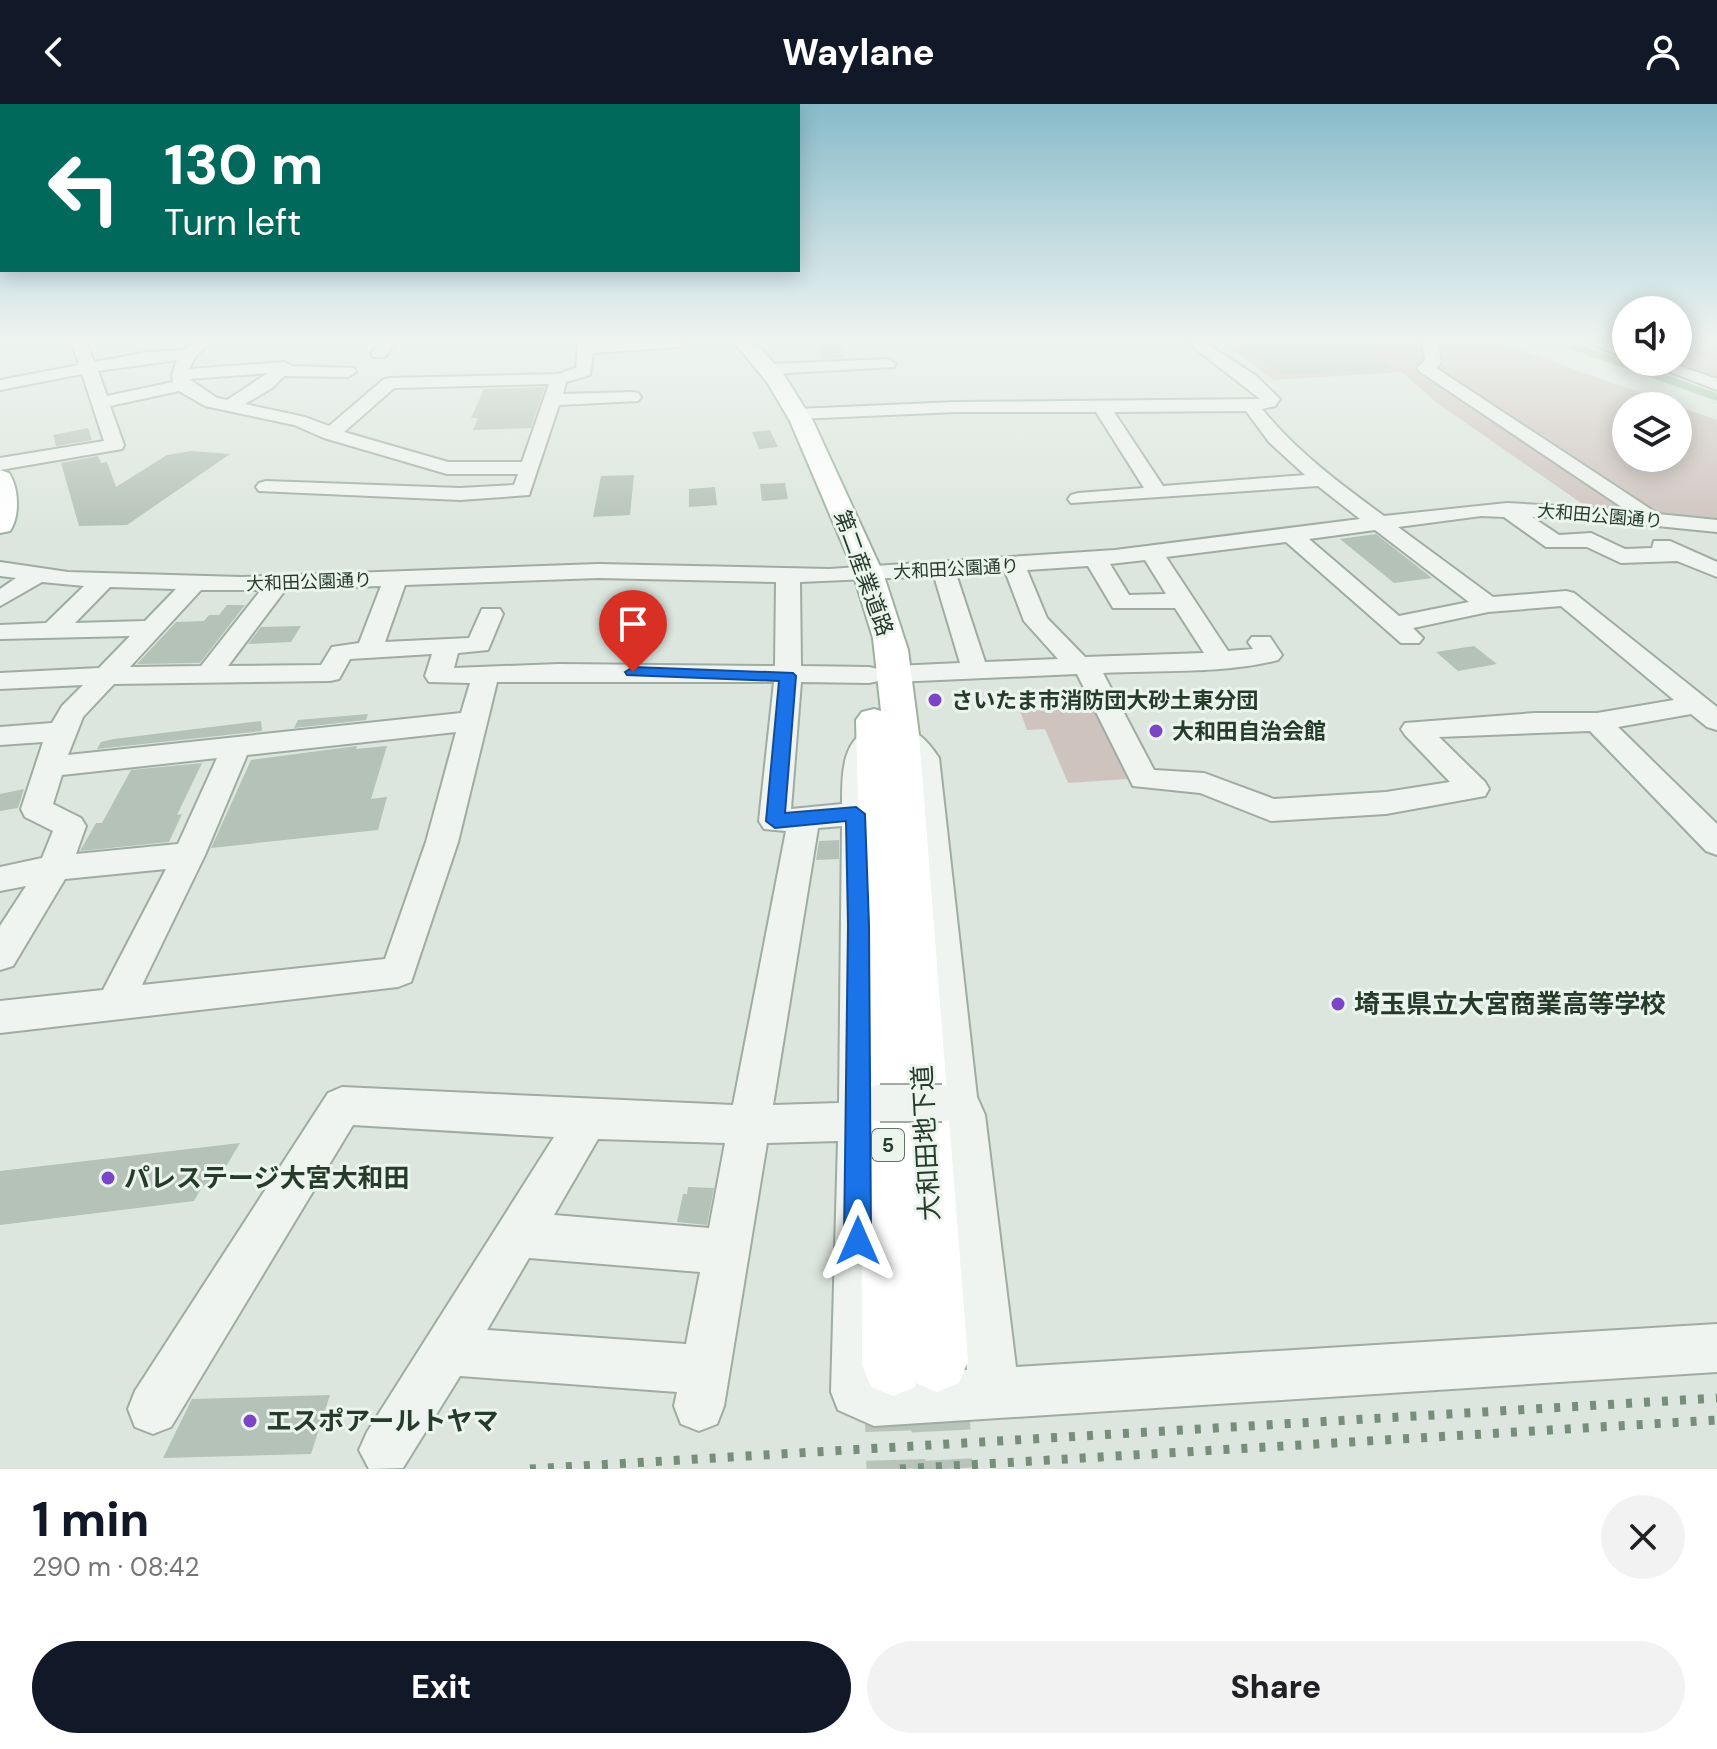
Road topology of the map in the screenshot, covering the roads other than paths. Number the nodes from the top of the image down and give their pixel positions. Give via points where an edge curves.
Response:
1 (99, 406) edge
2 (229, 406) edge
3 (364, 406) edge
4 (549, 406) edge
5 (776, 406) edge
6 (793, 406) edge
7 (1251, 406) joint
8 (1482, 406) edge
9 (1102, 407) junction
10 (798, 414) junction
11 (331, 434) junction
12 (0, 464) edge
13 (528, 468) junction
14 (1322, 480) junction
15 (266, 487) dead end
16 (1, 489) edge
17 (1157, 492) junction
18 (1078, 499) dead end
19 (1507, 509) junction
20 (1604, 514) junction
21 (1655, 520) junction
22 (1377, 522) junction
23 (0, 525) edge
24 (1717, 526) edge
25 (1290, 534) junction
26 (1554, 542) junction
27 (1524, 543) dead end
28 (1152, 553) junction
29 (1680, 554) junction
30 (1096, 559) junction
31 (1014, 565) junction
32 (0, 569) edge
33 (943, 569) junction
34 (1717, 570) edge
35 (858, 574) junction
36 (37, 575) junction
37 (788, 575) junction
38 (395, 580) junction
39 (103, 581) junction
40 (195, 583) junction
41 (278, 584) junction
42 (0, 599) edge
43 (1183, 600) junction
44 (1488, 605) junction
45 (491, 614) dead end
46 (152, 628) junction
47 (52, 631) junction
48 (0, 632) edge
49 (1261, 642) dead end
50 (447, 646) junction
51 (369, 650) junction
52 (1221, 660) junction
53 (1082, 665) junction
54 (975, 671) junction
55 (209, 673) junction
56 (107, 675) junction
57 (485, 675) junction
58 (882, 675) junction
59 (788, 676) junction
60 (0, 681) edge
61 (1707, 712) edge
62 (473, 721) junction
63 (1597, 722) junction
64 (61, 731) junction
65 (0, 736) edge
66 (889, 736) junction
67 (236, 747) junction
68 (48, 767) junction
69 (856, 814) junction
70 (804, 819) junction
71 (1717, 843) edge
72 (189, 855) junction
73 (55, 868) junction
74 (0, 879) edge
75 (898, 925) joint
76 (0, 956) edge
77 (115, 1002) junction
78 (0, 1017) edge
79 (949, 1103) junction
80 (866, 1109) junction
81 (587, 1120) junction
82 (748, 1125) junction
83 (521, 1235) junction
84 (726, 1252) junction
85 (1717, 1348) edge
86 (448, 1351) junction
87 (915, 1363) tunnel mouth
88 (994, 1393) junction
89 (153, 1409) dead end
90 (385, 1450) dead end

1 - 12 street via 115,445
2 - 11 street via 299,421
3 - 11 street
4 - 13 street
5 - 35 main road, 第二産業道路 / 5
6 - 10 main road, 第二産業道路 / 5
7 - 9 street
7 - 14 street via 1276,438
8 - 21 street
9 - 10 street
9 - 17 street
10 - 35 main road, 第二産業道路 / 5
11 - 13 street via 447,468
13 - 15 street via 522,491
14 - 17 street
14 - 22 street
16 - 23 main road
17 - 18 street
19 - 20 street, 大和田公園通り
19 - 22 street, 大和田公園通り
19 - 26 street
20 - 21 street, 大和田公園通り
20 - 29 street
21 - 24 street, 大和田公園通り
22 - 25 street, 大和田公園通り
22 - 44 street
25 - 28 street, 大和田公園通り
25 - 44 street via 1403,631
26 - 27 street
26 - 29 street via 1591,540 1621,556
28 - 30 street, 大和田公園通り
28 - 43 street
29 - 34 street
30 - 31 street, 大和田公園通り
30 - 43 street via 1122,603
31 - 33 street, 大和田公園通り
31 - 53 street via 1036,621
32 - 36 street, 大和田公園通り
33 - 35 street, 大和田公園通り
33 - 54 street
35 - 37 street, 大和田公園通り
35 - 58 main road, 第二産業道路 / 5 via 860,619
36 - 39 street, 大和田公園通り
36 - 42 street
37 - 38 street, 大和田公園通り via 598,571
37 - 59 street
38 - 41 street, 大和田公園通り
38 - 51 street
39 - 40 street, 大和田公園通り
39 - 47 street
40 - 41 street, 大和田公園通り
40 - 46 street
41 - 55 street
43 - 52 street
44 - 61 street via 1566,598
45 - 50 street via 479,645
46 - 47 street
46 - 56 street
47 - 48 street
49 - 52 street via 1269,655
50 - 51 street
50 - 57 street via 438,676
51 - 55 street via 341,652 330,673
52 - 53 street
53 - 54 street
53 - 63 street via 1144,779 1204,783 1271,810 1386,803 1474,789 1415,729
54 - 58 street
55 - 56 street
56 - 60 street
56 - 64 street
57 - 59 street
57 - 62 street
58 - 59 street
58 - 66 main road, 第二産業道路 / 5
59 - 70 street via 775,821
61 - 63 street
62 - 67 street
62 - 77 street via 442,842 398,972
63 - 71 street
64 - 65 street
64 - 68 street
66 - 69 street via 857,760
66 - 75 main road, 第二産業道路 / 5
66 - 79 street via 924,758
67 - 68 street
67 - 72 street
68 - 73 street via 36,809 70,826
69 - 70 street
69 - 80 street
70 - 82 street
72 - 73 street
72 - 77 street
73 - 74 street
73 - 76 street
75 - 87 main road, 大和田地下道 / 5
77 - 78 street
79 - 80 street, bridge
79 - 88 street via 965,1115
80 - 82 street
80 - 88 street via 856,1392 874,1401
81 - 82 street
81 - 83 street
81 - 89 street via 342,1106
82 - 84 street
83 - 84 street
83 - 86 street
84 - 86 street via 702,1388
85 - 88 street
86 - 90 street

